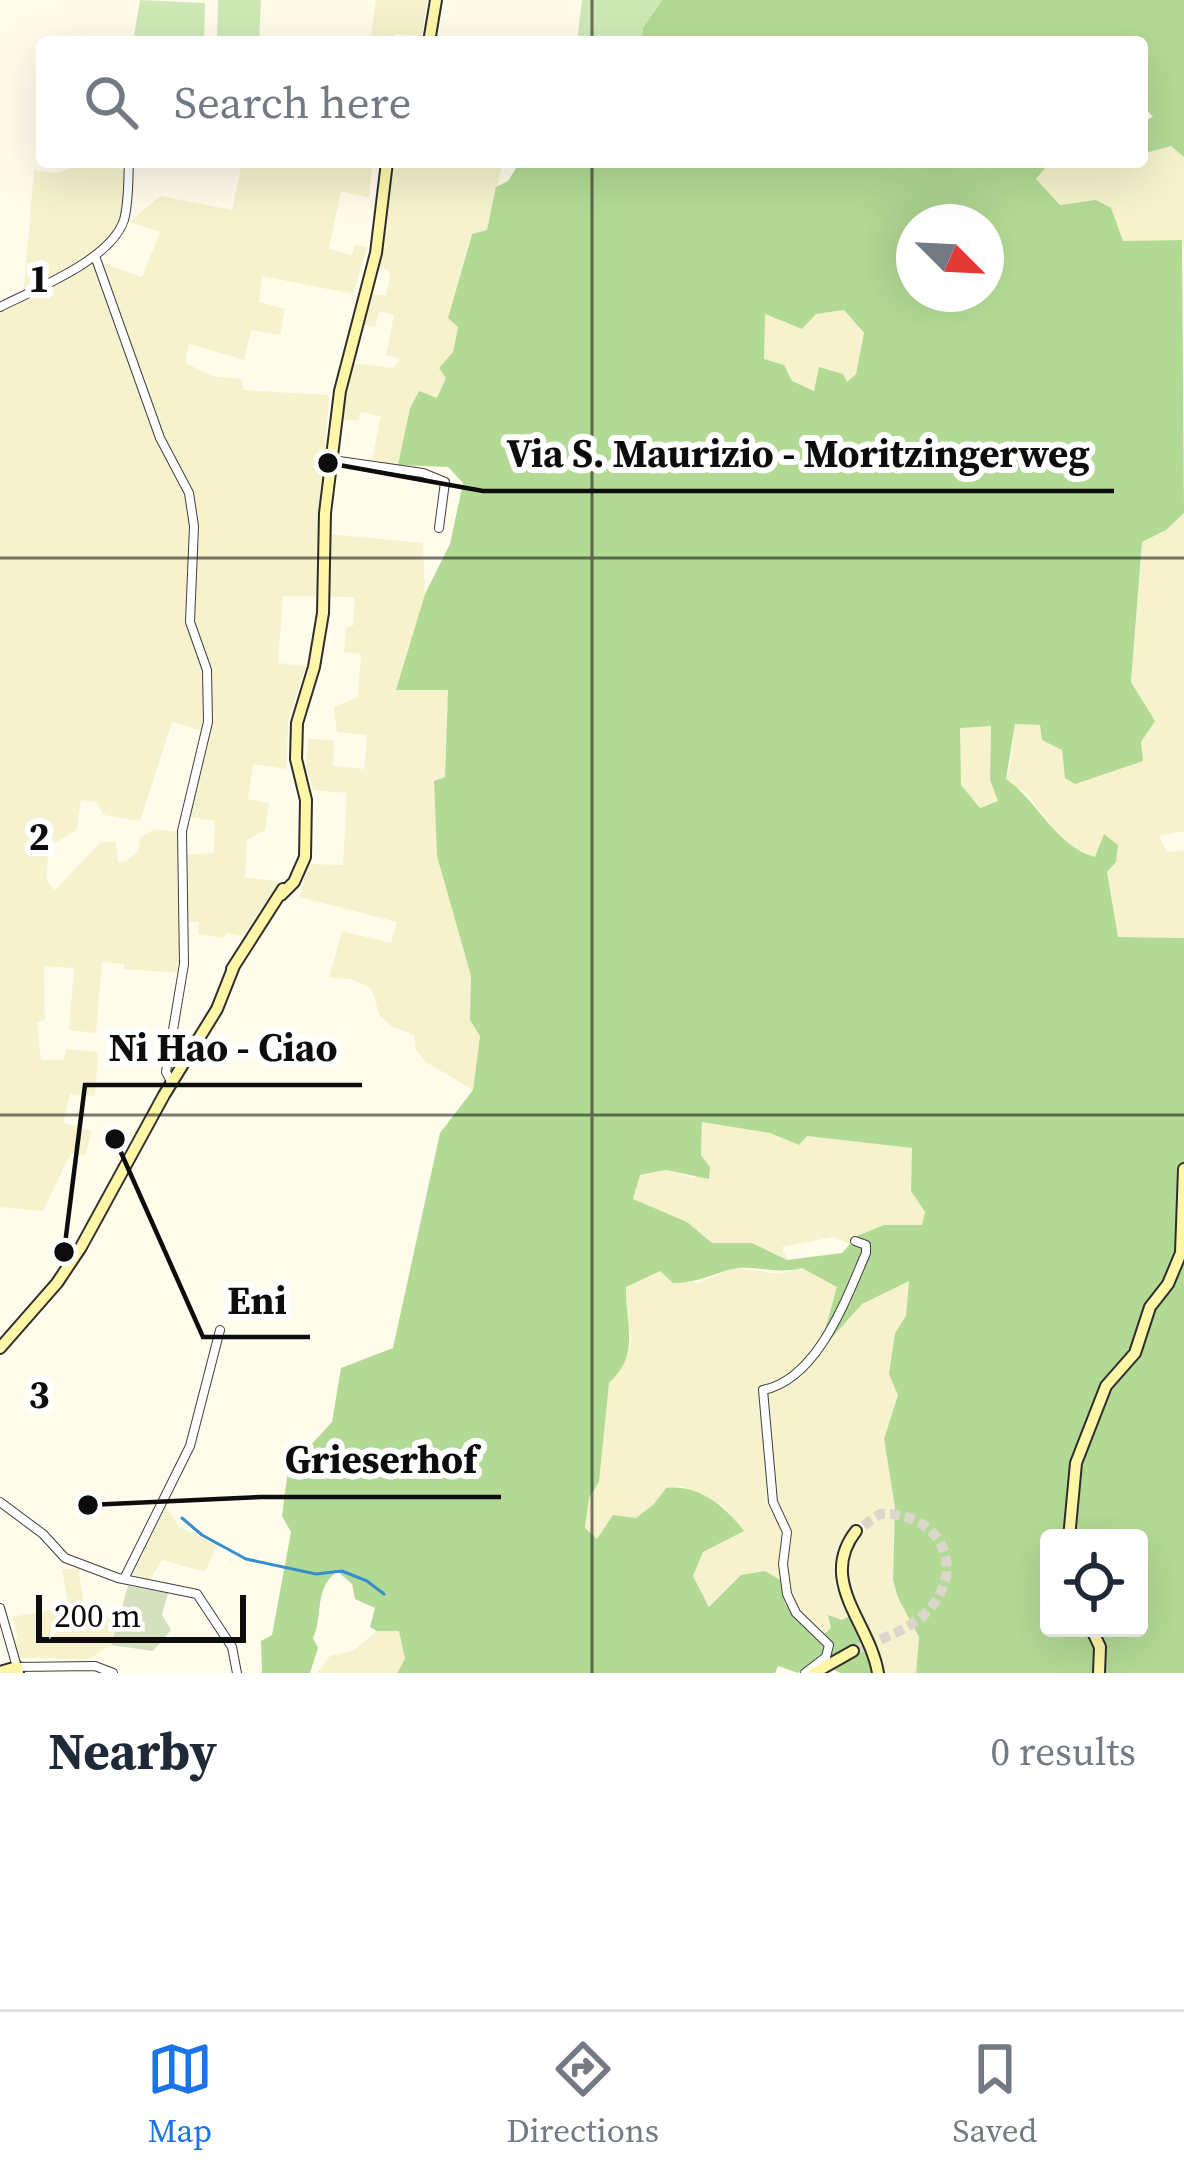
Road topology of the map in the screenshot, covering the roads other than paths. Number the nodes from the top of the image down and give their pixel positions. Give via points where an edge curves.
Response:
1 (436, 0) edge
2 (430, 36) edge
3 (128, 168) edge
4 (386, 168) edge
5 (95, 256) junction
6 (0, 308) edge
7 (328, 459) junction
8 (439, 528) dead end
9 (172, 1082) junction
10 (1184, 1169) edge
11 (855, 1241) dead end
12 (220, 1330) dead end
13 (0, 1348) edge
14 (0, 1502) edge
15 (1070, 1529) edge
16 (856, 1532) dead end
17 (124, 1580) junction
18 (0, 1608) edge
19 (1095, 1637) edge
20 (853, 1652) tunnel mouth
21 (18, 1670) edge
22 (0, 1672) edge
23 (113, 1673) edge
24 (237, 1673) edge
25 (805, 1673) edge
26 (814, 1673) edge
27 (878, 1673) edge
28 (1099, 1673) edge

1 - 2 main road
3 - 5 street via 123,223
4 - 7 main road via 376,253
5 - 6 street
5 - 9 street via 160,438 189,493 194,526 190,622 207,670 208,722 180,851 184,964 166,1072
7 - 8 street via 446,482
7 - 9 main road via 323,613 295,742 306,800 302,868 255,932
9 - 13 main road via 65,1272
10 - 15 main road via 1181,1252 1135,1353 1106,1386 1076,1463
11 - 25 street via 867,1250 827,1339 784,1384 763,1390 772,1502 787,1532 788,1598 829,1646
12 - 17 street via 190,1446
14 - 17 street via 65,1558
16 - 27 main road via 841,1577
17 - 24 street via 191,1591 232,1647
18 - 21 street
19 - 28 main road
20 - 26 main road
21 - 22 main road
21 - 23 street via 95,1666

